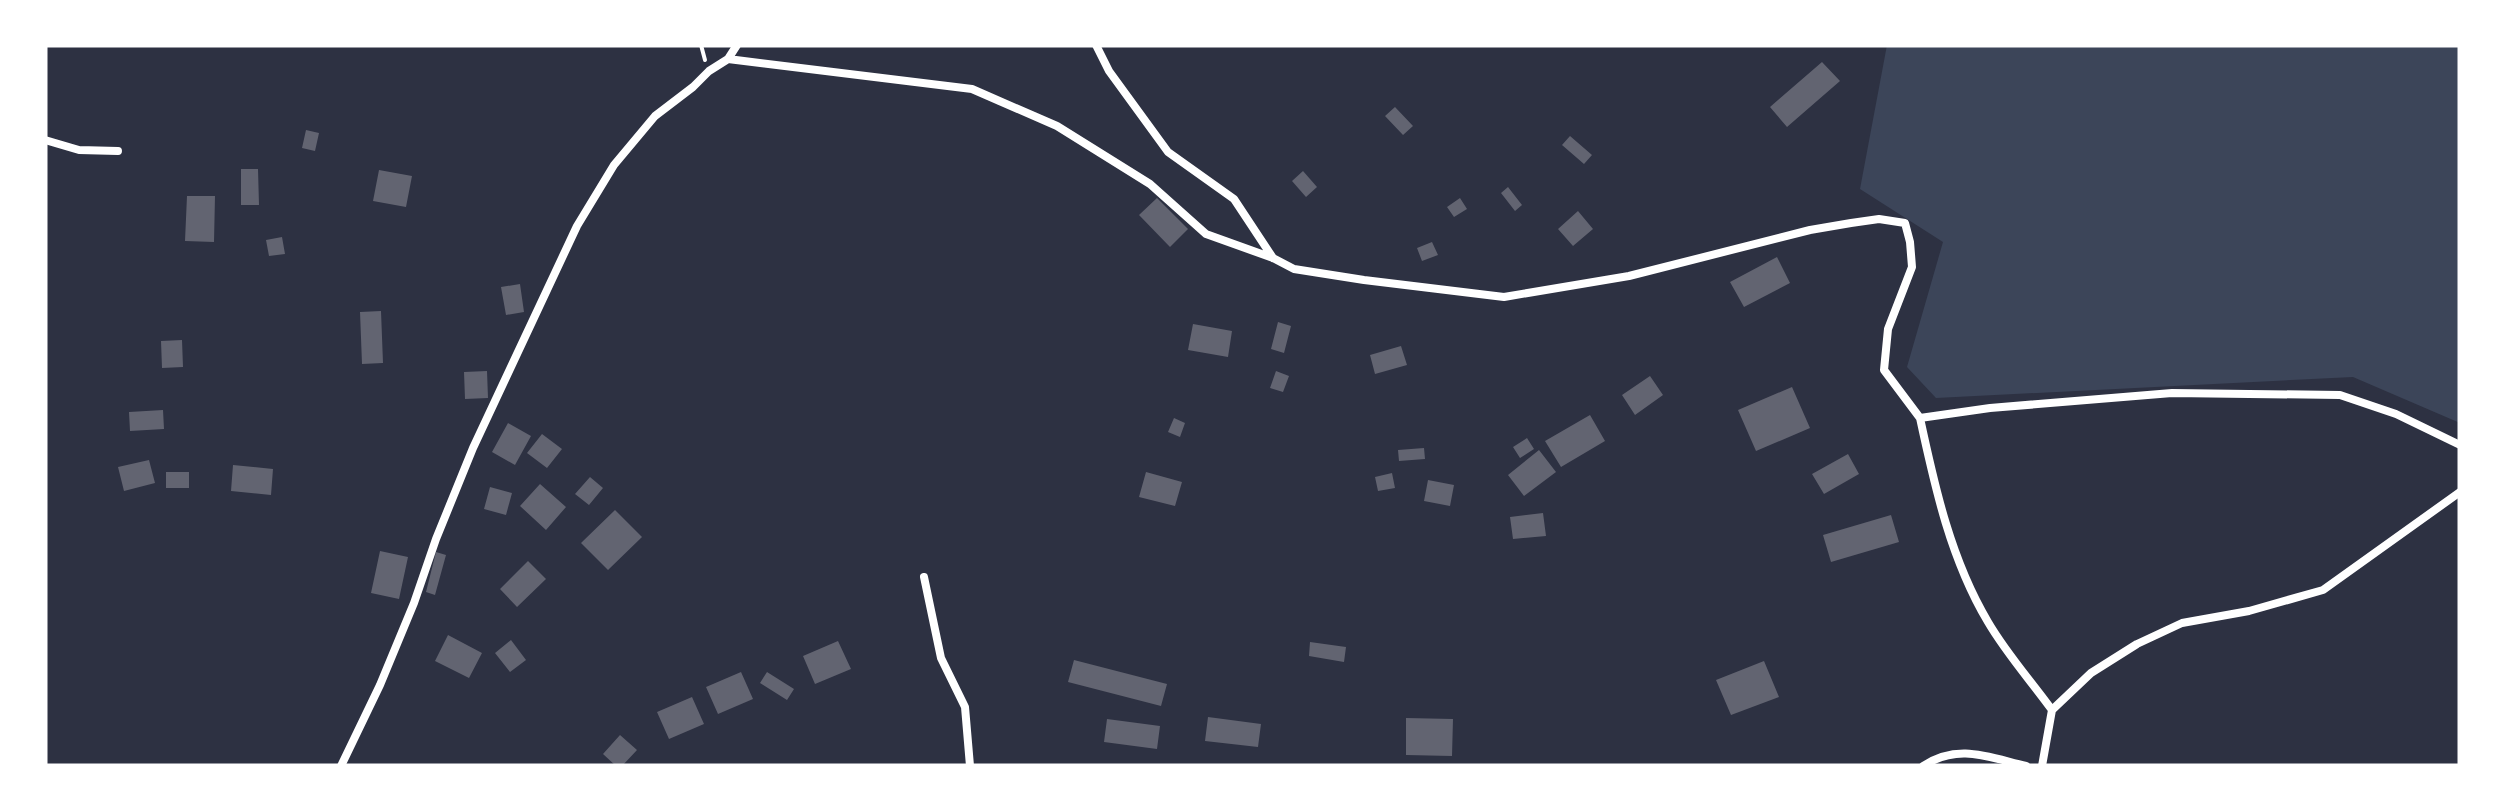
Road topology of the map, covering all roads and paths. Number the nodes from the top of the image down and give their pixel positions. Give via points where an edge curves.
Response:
1 (737, 45) edge
2 (1096, 45) edge
3 (728, 59) junction
4 (45, 140) edge
5 (118, 151) dead end
6 (1272, 258) junction
7 (1920, 418) junction
8 (2460, 445) edge
9 (2460, 492) edge
10 (924, 577) dead end
11 (2052, 710) junction
12 (341, 766) edge
13 (970, 766) edge
14 (1923, 766) edge
15 (2026, 766) edge
16 (2042, 766) edge

1 - 3 street
2 - 6 street via 1168,152 1234,199
3 - 6 street via 972,89 1057,126 1150,184 1206,234
3 - 12 street via 655,116 614,165 577,226 473,448 408,619
4 - 5 street
6 - 7 street via 1294,269 1504,296 1628,276 1810,230 1879,219 1905,223 1912,268 1888,328 1884,370
7 - 8 street via 2172,394 2340,395
7 - 11 street via 1958,562 1988,623
9 - 11 street via 2323,590 2182,623 2091,673
10 - 13 street via 941,658 965,707
11 - 16 street
14 - 15 street via 1953,752

